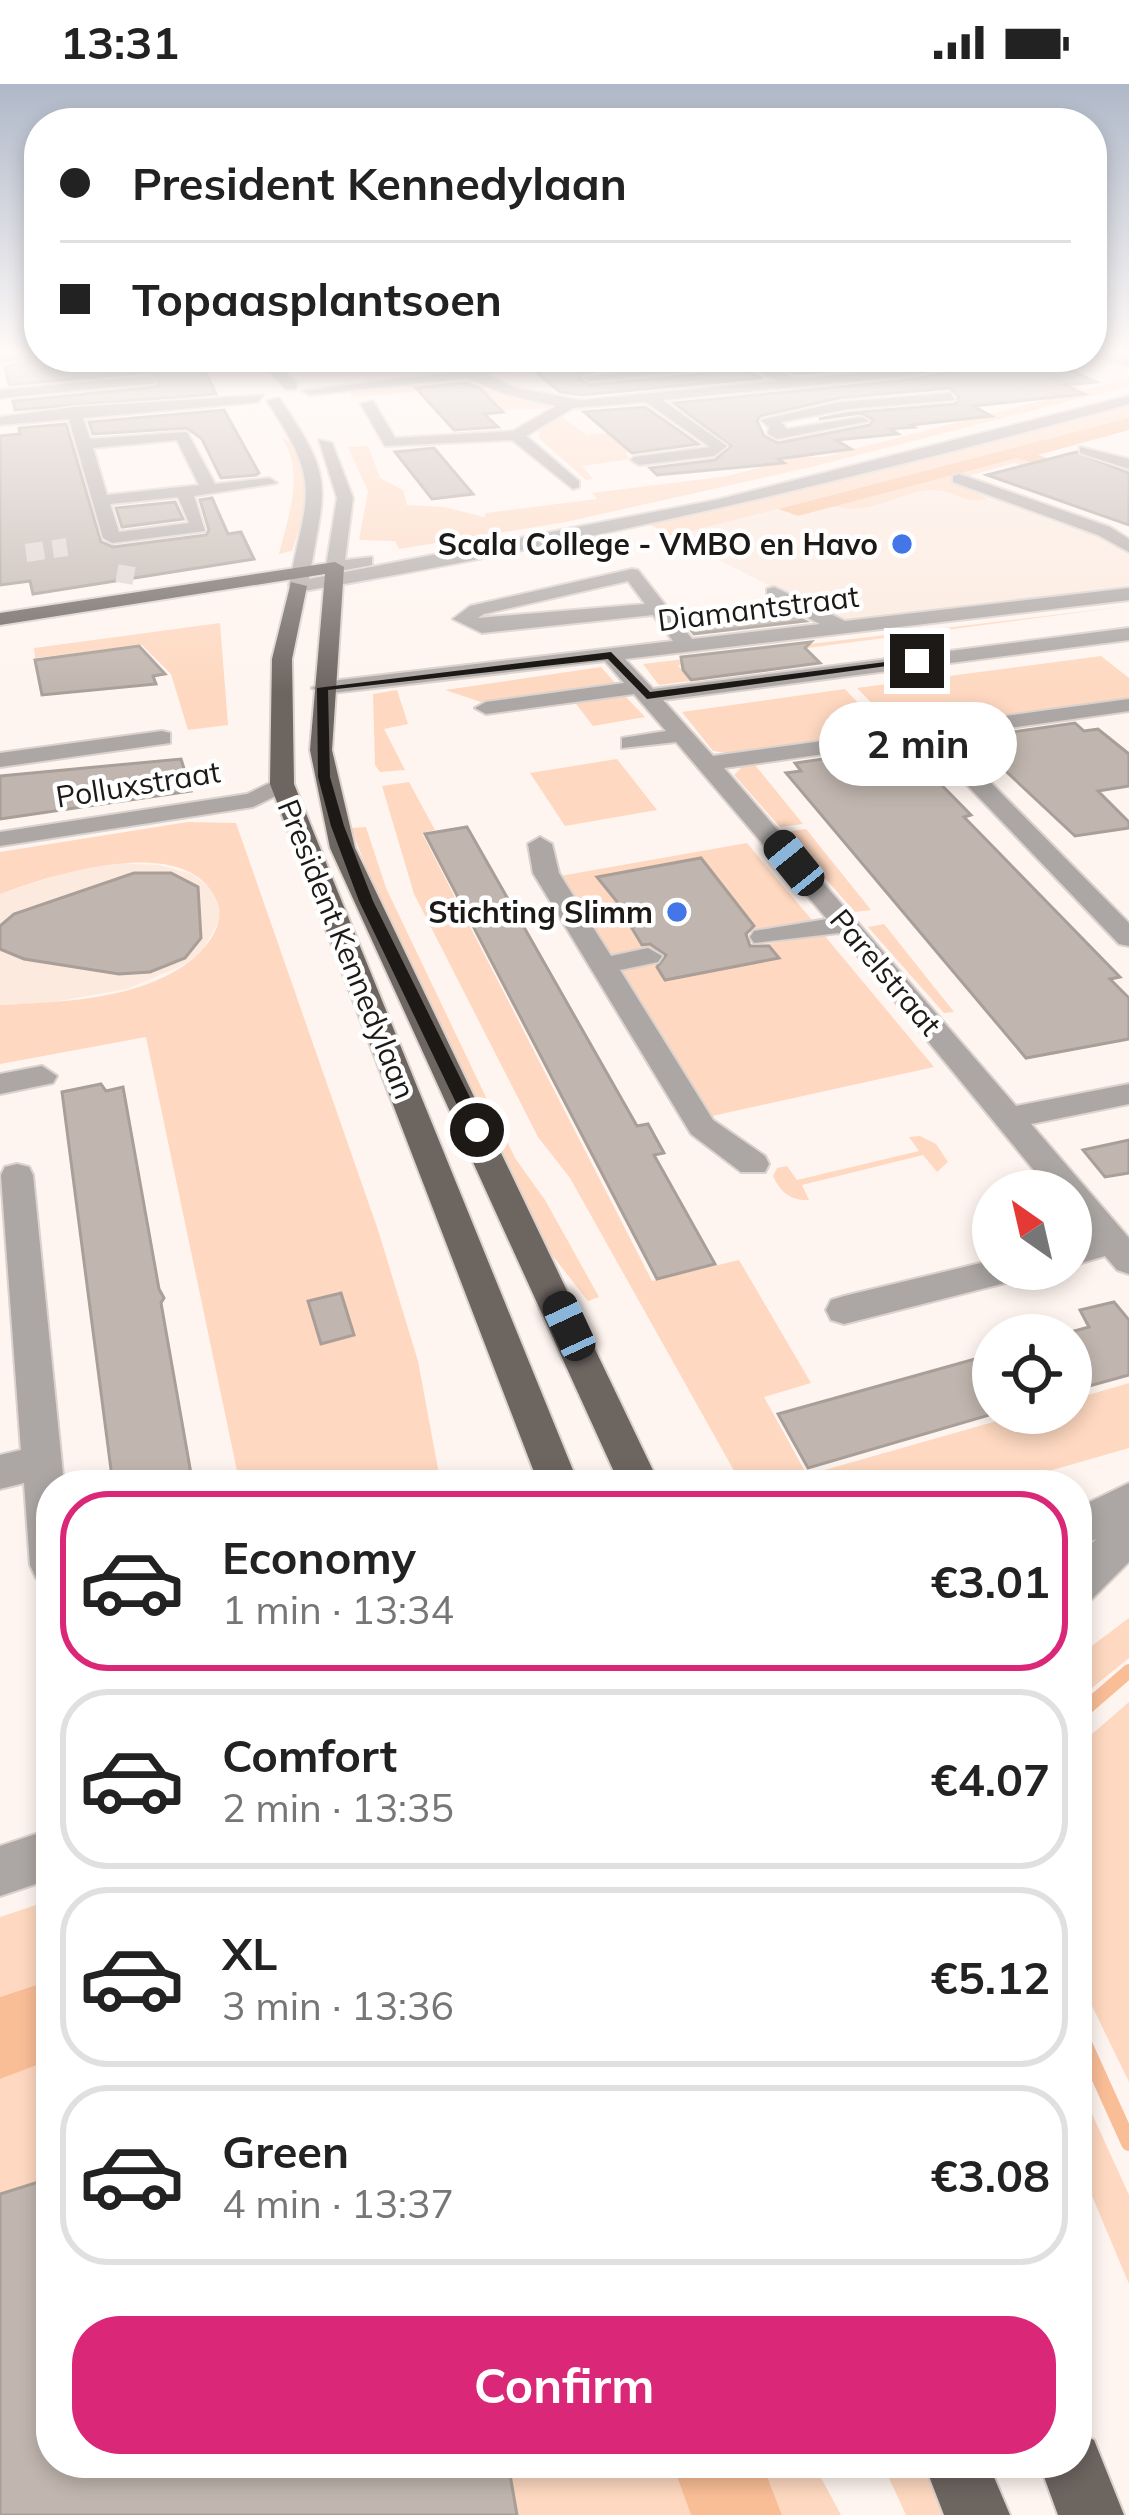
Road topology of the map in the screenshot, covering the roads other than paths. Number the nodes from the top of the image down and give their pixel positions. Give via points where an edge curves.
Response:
1 (91, 464) edge
2 (197, 464) edge
3 (312, 464) edge
4 (335, 464) edge
5 (550, 464) edge
6 (817, 464) edge
7 (877, 464) edge
8 (959, 479) dead end
9 (269, 483) dead end
10 (573, 484) dead end
11 (209, 488) junction
12 (184, 491) junction
13 (102, 500) junction
14 (1129, 547) edge
15 (334, 573) junction
16 (299, 579) junction
17 (774, 593) dead end
18 (1129, 594) edge
19 (657, 609) junction
20 (0, 619) edge
21 (843, 628) junction
22 (0, 633) edge
23 (1129, 634) edge
24 (687, 646) junction
25 (611, 656) junction
26 (322, 688) junction
27 (642, 691) junction
28 (1118, 706) edge
29 (486, 708) dead end
30 (1129, 725) edge
31 (929, 733) junction
32 (681, 735) junction
33 (162, 738) dead end
34 (630, 742) dead end
35 (0, 760) edge
36 (706, 764) junction
37 (282, 784) junction
38 (0, 839) edge
39 (540, 844) dead end
40 (845, 924) junction
41 (764, 937) dead end
42 (1129, 938) edge
43 (647, 956) dead end
44 (602, 965) junction
45 (42, 1076) dead end
46 (0, 1084) edge
47 (1129, 1094) edge
48 (1008, 1118) junction
49 (753, 1165) dead end
50 (17, 1175) dead end
51 (1120, 1251) edge
52 (972, 1278) edge
53 (844, 1310) dead end
54 (42, 1462) junction
55 (43, 1470) edge
56 (553, 1470) edge
57 (633, 1470) edge
58 (0, 1472) edge
59 (1129, 1500) edge
60 (1092, 1521) edge
61 (1129, 1534) edge
62 (1092, 1571) edge
63 (36, 1859) edge
64 (0, 1870) edge
65 (962, 2478) edge
66 (1077, 2478) edge
67 (977, 2515) edge
68 (1091, 2515) edge

1 - 13 street
2 - 11 street
3 - 16 street, President Kennedylaan via 317,483
4 - 15 street, President Kennedylaan via 345,498
5 - 10 street
6 - 15 street
7 - 15 street
8 - 14 street
9 - 11 street
11 - 12 street
12 - 13 street
12 - 13 street via 199,527 112,538
15 - 16 street
15 - 26 main road, President Kennedylaan
16 - 20 main road
16 - 22 main road
16 - 37 main road, President Kennedylaan via 279,693
17 - 21 street
18 - 21 street, Diamantstraat
19 - 19 street via 482,627 463,620 632,574
19 - 24 street
21 - 24 street, Diamantstraat
23 - 27 street
24 - 25 street, Diamantstraat
25 - 26 street, Diamantstraat
25 - 27 street, Parelstraat
26 - 57 main road, President Kennedylaan via 324,777 366,901
27 - 29 street
27 - 32 street, Parelstraat
28 - 30 street
28 - 31 street
31 - 36 street
31 - 42 street
32 - 34 street
32 - 36 street, Parelstraat
33 - 35 street
36 - 40 street, Parelstraat
37 - 38 street, Polluxstraat via 253,800
37 - 56 main road, President Kennedylaan
39 - 44 street via 546,873
40 - 41 street
40 - 48 street, Parelstraat
43 - 44 street
44 - 49 street via 702,1127
45 - 46 street
47 - 48 street
48 - 51 street, Parelstraat
50 - 54 street
52 - 53 street
54 - 55 street
54 - 58 street
59 - 60 street
61 - 62 street
63 - 64 street
65 - 67 main road
66 - 68 main road

